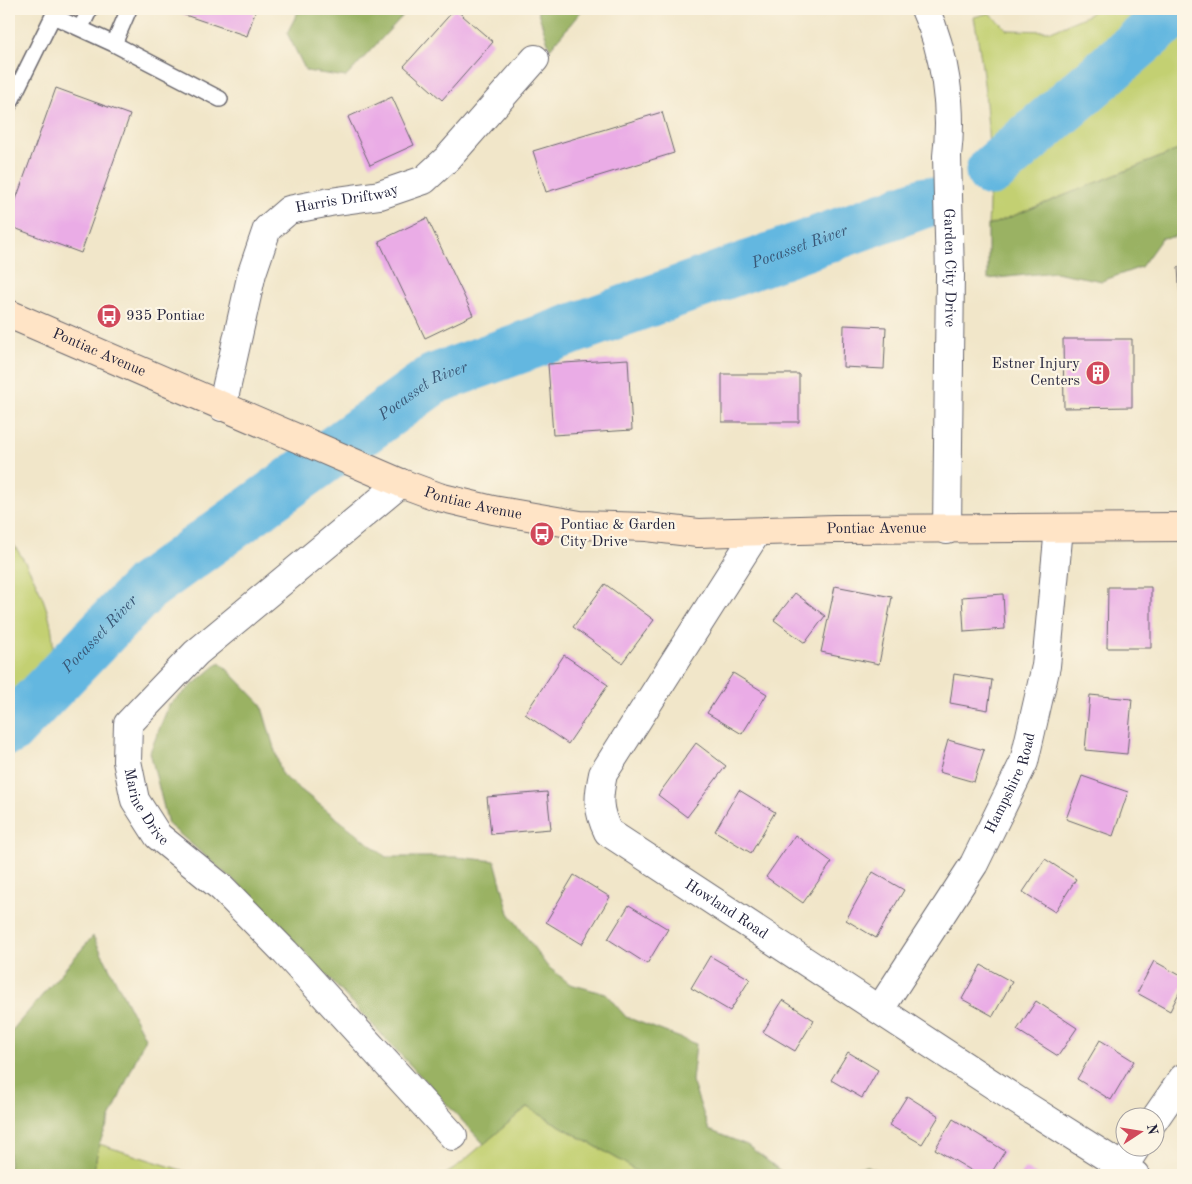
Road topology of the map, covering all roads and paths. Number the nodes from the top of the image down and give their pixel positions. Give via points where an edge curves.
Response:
1 (90, 9) edge
2 (129, 9) edge
3 (926, 9) edge
4 (81, 27) junction
5 (114, 44) junction
6 (535, 59) dead end
7 (220, 99) dead end
8 (9, 105) edge
9 (9, 314) edge
10 (222, 407) junction
11 (401, 483) junction
12 (1059, 528) junction
13 (1183, 528) edge
14 (946, 530) junction
15 (757, 532) junction
16 (880, 1009) junction
17 (1183, 1078) edge
18 (1164, 1106) edge
19 (452, 1136) dead end
20 (1128, 1166) edge

1 - 4 lane
2 - 5 lane
3 - 14 street, Garden City Drive via 948,101 946,156 950,274
4 - 5 lane
4 - 8 lane via 53,16
5 - 7 lane
6 - 10 street, Harris Driftway via 448,158 424,180 380,195 289,210 268,229 252,273
9 - 10 main road, Pontiac Avenue
10 - 11 main road, Pontiac Avenue
11 - 15 main road, Pontiac Avenue via 493,510 580,525 647,527 698,533
11 - 19 street, Marine Drive via 196,653 153,696 128,724 127,761 135,800 158,836 222,888 285,952
12 - 13 main road, Pontiac Avenue
12 - 14 main road, Pontiac Avenue
12 - 16 street, Hampshire Road via 1046,666 1024,762 974,864
14 - 15 main road, Pontiac Avenue
15 - 16 street, Howland Road via 603,774 598,800 602,819 608,832
16 - 20 street, Howland Road via 1018,1101
17 - 18 street

